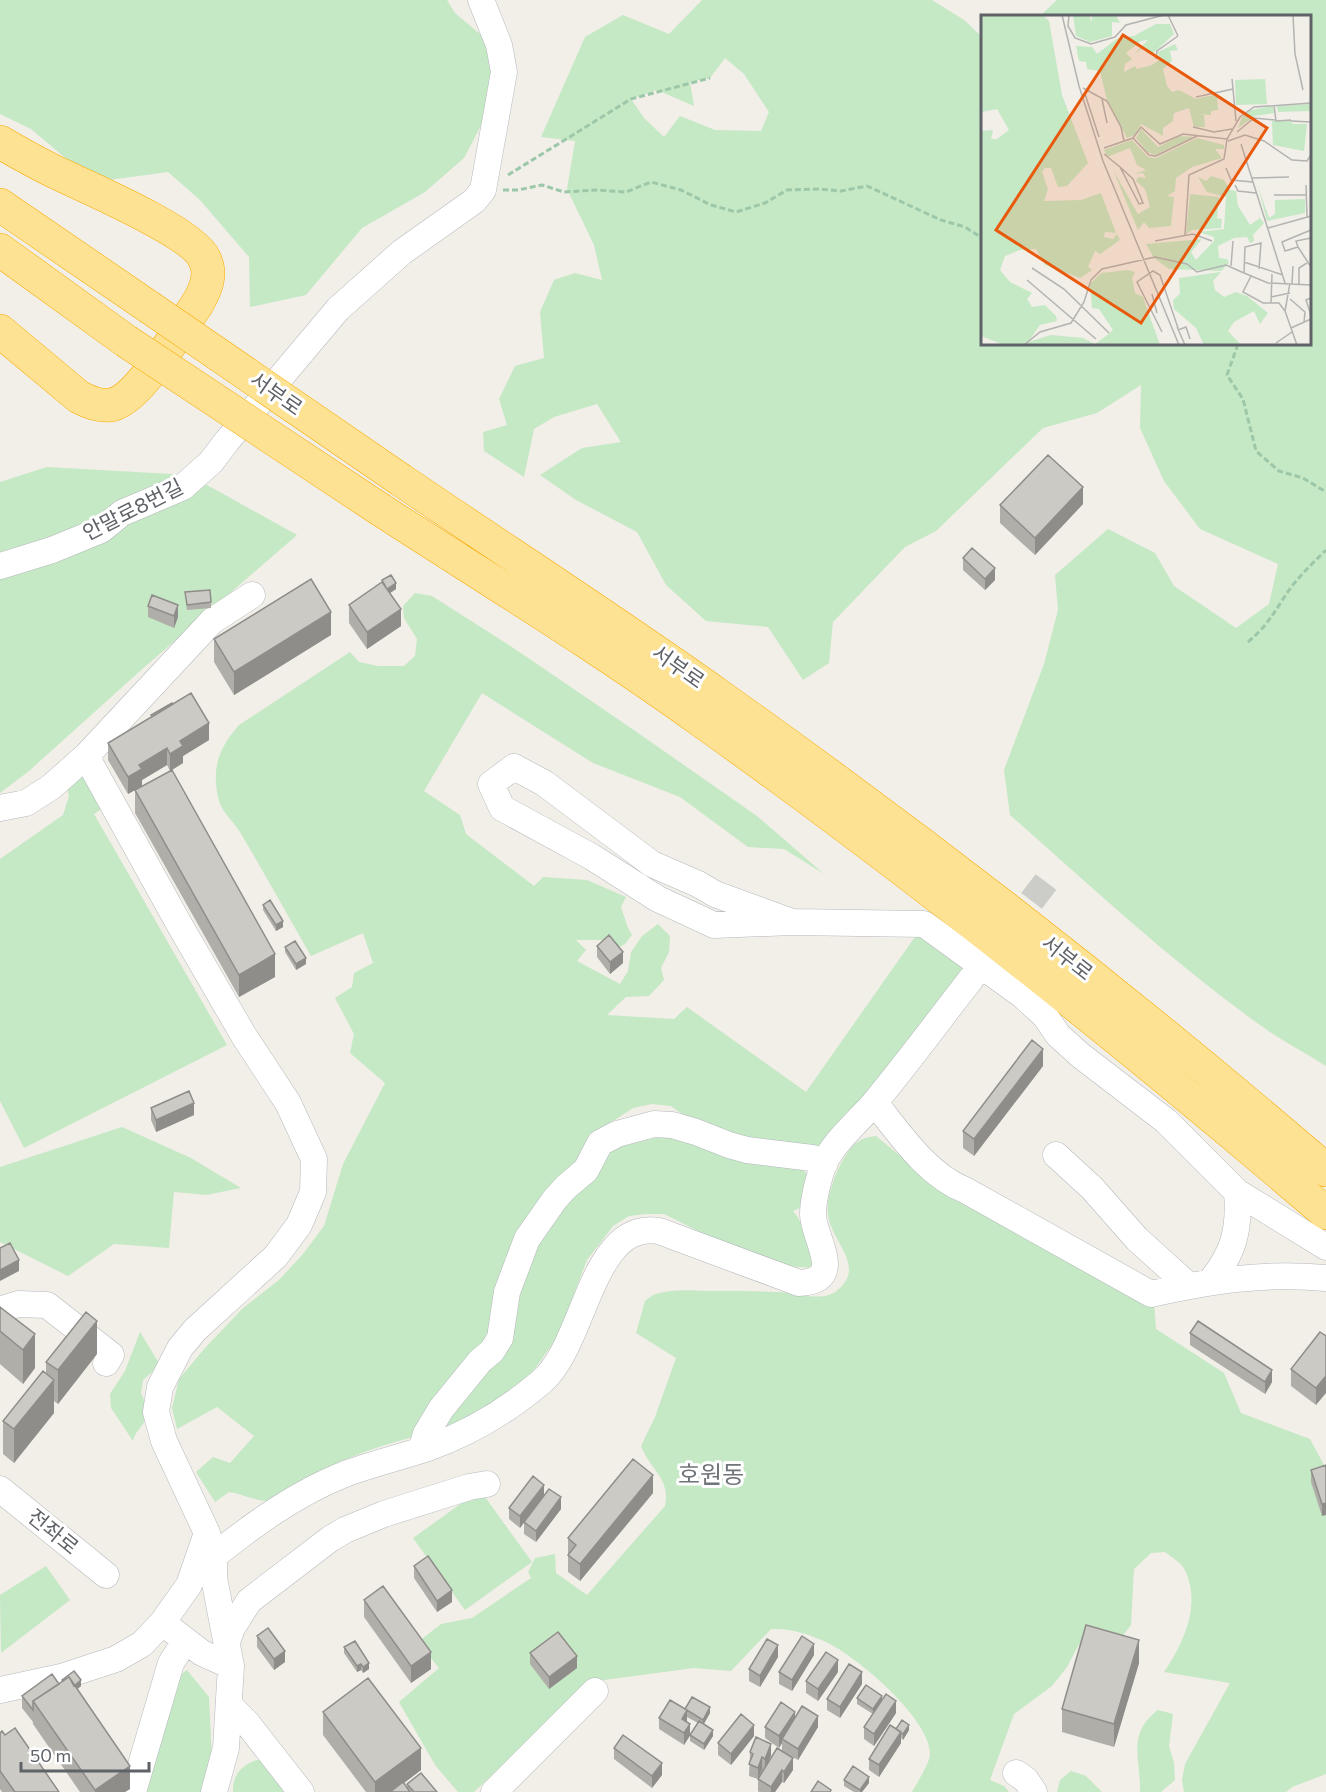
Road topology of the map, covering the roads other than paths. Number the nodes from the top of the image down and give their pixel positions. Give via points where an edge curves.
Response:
1 (482, 0) edge
2 (0, 142) edge
3 (0, 192) edge
4 (0, 205) edge
5 (51, 239) junction
6 (4, 254) edge
7 (0, 332) edge
8 (0, 566) edge
9 (252, 595) dead end
10 (86, 756) junction
11 (0, 808) edge
12 (792, 922) junction
13 (971, 980) dead end
14 (875, 1103) junction
15 (1056, 1155) dead end
16 (825, 1162) junction
17 (1326, 1170) edge
18 (1237, 1192) junction
19 (1326, 1213) edge
20 (1326, 1247) edge
21 (1326, 1278) edge
22 (1200, 1284) junction
23 (0, 1310) edge
24 (106, 1363) dead end
25 (421, 1450) junction
26 (487, 1484) dead end
27 (0, 1489) edge
28 (210, 1544) junction
29 (106, 1575) dead end
30 (162, 1623) junction
31 (185, 1641) junction
32 (229, 1654) junction
33 (0, 1690) edge
34 (595, 1691) dead end
35 (230, 1706) junction
36 (1016, 1773) dead end
37 (133, 1792) edge
38 (214, 1792) edge
39 (301, 1792) edge
40 (494, 1792) edge
41 (1034, 1792) edge

1 - 8 street, 안말로8번길 via 499,45 504,72 483,190 474,201 402,252 338,309 211,462 183,487 122,513 101,530
2 - 7 highway via 189,242 204,258 208,276 196,306 140,386 112,405 91,403 79,397
3 - 5 highway
4 - 5 highway, 서부로
5 - 17 highway, 서부로, bridge via 709,689 822,771 1144,1017
6 - 19 highway, 서부로, bridge via 126,341 702,721 935,894 1126,1045
9 - 10 street via 212,621
10 - 11 street via 41,795 26,803
10 - 28 street via 178,924 288,1103 314,1159 313,1191 298,1225 276,1256 195,1330 180,1348 160,1387 156,1412 164,1441
12 - 12 street via 715,894 652,864 544,783 514,767 491,784 502,808 592,857 658,899 714,925
12 - 18 street via 924,924 1022,995 1073,1049 1166,1122
13 - 14 street
14 - 16 street
14 - 22 street via 930,1167 953,1185 1151,1294
15 - 22 street via 1092,1188 1137,1239
16 - 25 street via 729,1145 696,1132 654,1124 600,1143 586,1170 566,1187 527,1239 507,1292 500,1338 441,1409
16 - 25 street via 813,1218 825,1267 815,1280 799,1283 659,1231 647,1229 627,1236 599,1269 572,1338 545,1379 486,1423
18 - 20 street
18 - 22 street via 1239,1217 1224,1262
21 - 22 street via 1281,1275
23 - 24 street via 18,1304 47,1305 111,1355
25 - 28 street via 345,1474
26 - 32 street via 345,1530 249,1601 232,1628
27 - 29 street, 전좌로
28 - 30 street via 189,1585
28 - 32 street
30 - 31 street
30 - 33 street via 142,1644 116,1659 61,1677
31 - 32 street via 202,1653
31 - 37 street via 171,1663
32 - 35 street
34 - 40 street
35 - 38 street via 226,1748
35 - 39 street
36 - 41 street

